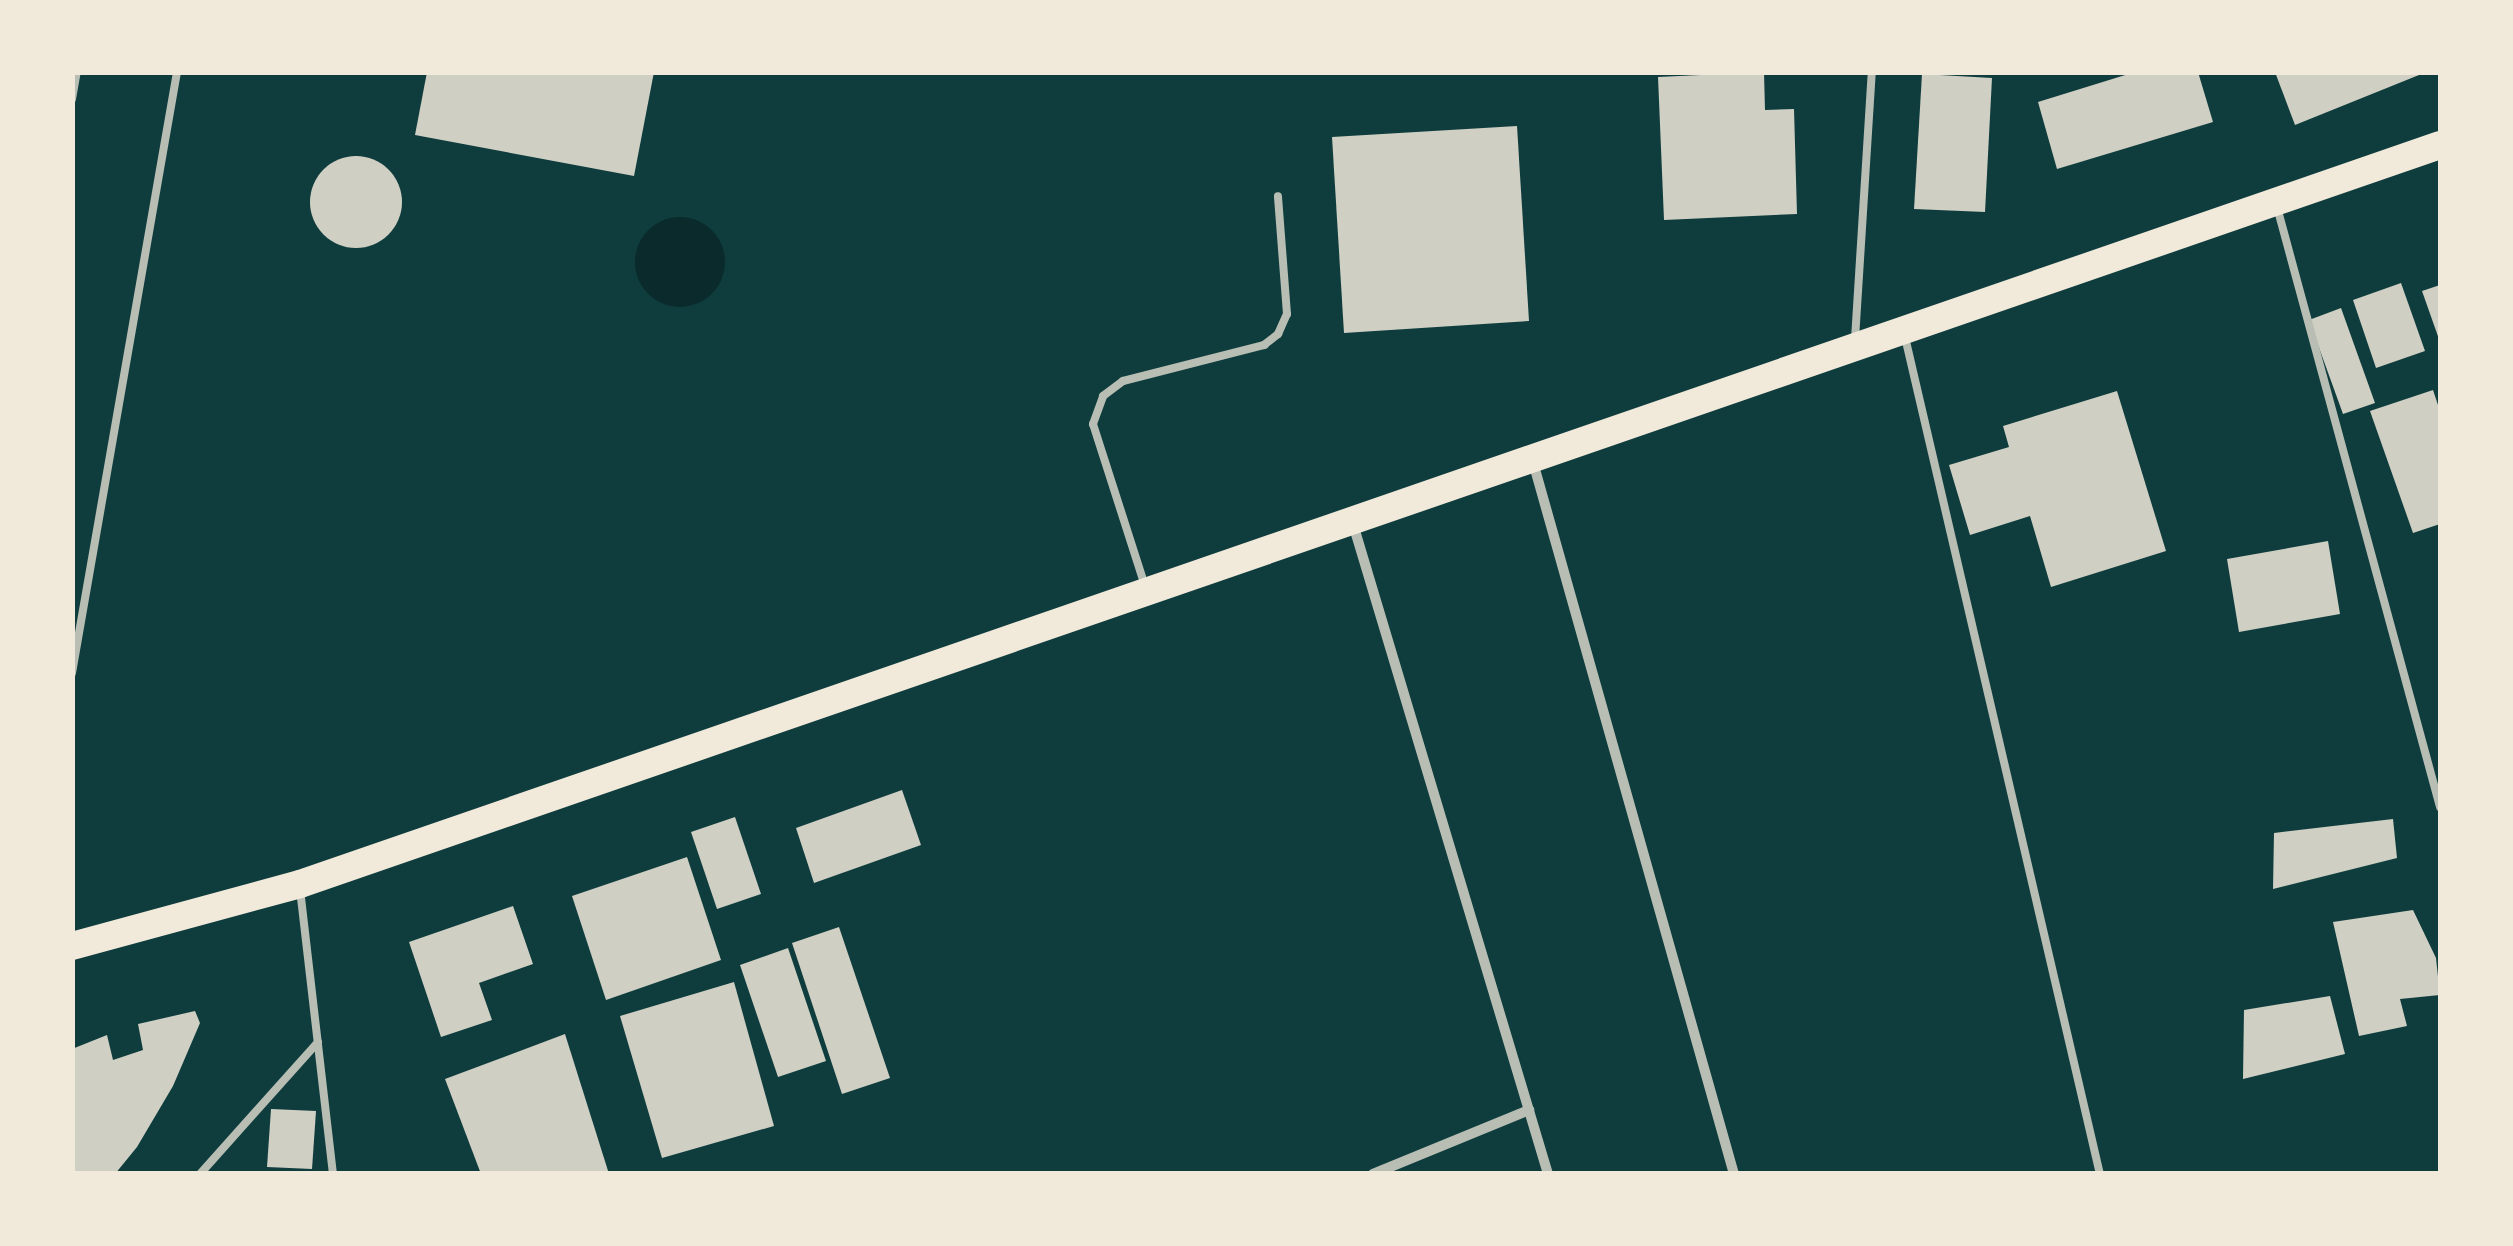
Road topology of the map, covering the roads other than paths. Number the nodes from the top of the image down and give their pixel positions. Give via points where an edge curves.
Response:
1 (78, 72) edge
2 (176, 72) edge
3 (1872, 72) edge
4 (72, 99) edge
5 (2440, 145) edge
6 (1278, 196) dead end
7 (2275, 198) junction
8 (1902, 328) junction
9 (1855, 344) junction
10 (1532, 456) junction
11 (1352, 518) junction
12 (1146, 590) junction
13 (72, 674) edge
14 (2440, 806) edge
15 (300, 884) junction
16 (72, 946) edge
17 (318, 1042) junction
18 (1529, 1110) junction
19 (200, 1174) edge
20 (333, 1174) edge
21 (1373, 1174) edge
22 (1548, 1174) edge
23 (1734, 1174) edge
24 (2100, 1174) edge

1 - 4 lane
2 - 13 lane
3 - 9 lane
5 - 7 highway
6 - 12 lane via 1287,314 1278,334 1264,345 1123,382 1104,396 1093,424
7 - 8 highway
7 - 14 lane
8 - 9 highway
8 - 24 lane
9 - 10 highway
10 - 11 highway
10 - 23 street
11 - 12 highway
11 - 18 street
12 - 15 highway
15 - 16 highway
15 - 17 lane
17 - 19 lane
17 - 20 lane
18 - 21 street
18 - 22 street

